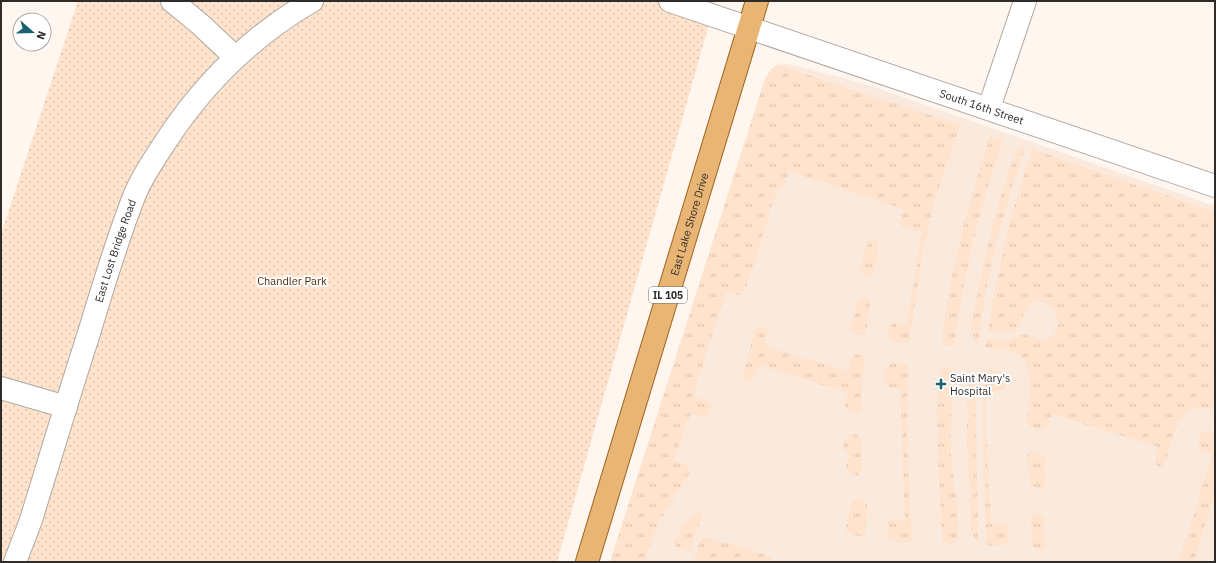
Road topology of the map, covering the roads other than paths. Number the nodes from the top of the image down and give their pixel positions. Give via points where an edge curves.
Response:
1 (172, 1) edge
2 (312, 1) edge
3 (670, 1) edge
4 (757, 1) edge
5 (1025, 1) edge
6 (748, 28) junction
7 (235, 57) junction
8 (989, 108) junction
9 (1215, 186) edge
10 (1, 388) edge
11 (66, 407) junction
12 (15, 562) edge
13 (587, 562) edge

1 - 7 street
2 - 7 street, East Lost Bridge Road via 263,33
3 - 6 street
4 - 6 main road, East Lake Shore Drive / IL 105
5 - 8 street
6 - 8 street, South 16th Street
6 - 13 main road, East Lake Shore Drive / IL 105
7 - 11 street, East Lost Bridge Road via 181,117 154,158 136,193 112,259
8 - 9 street, South 16th Street
10 - 11 street
11 - 12 street, East Lost Bridge Road via 31,520

